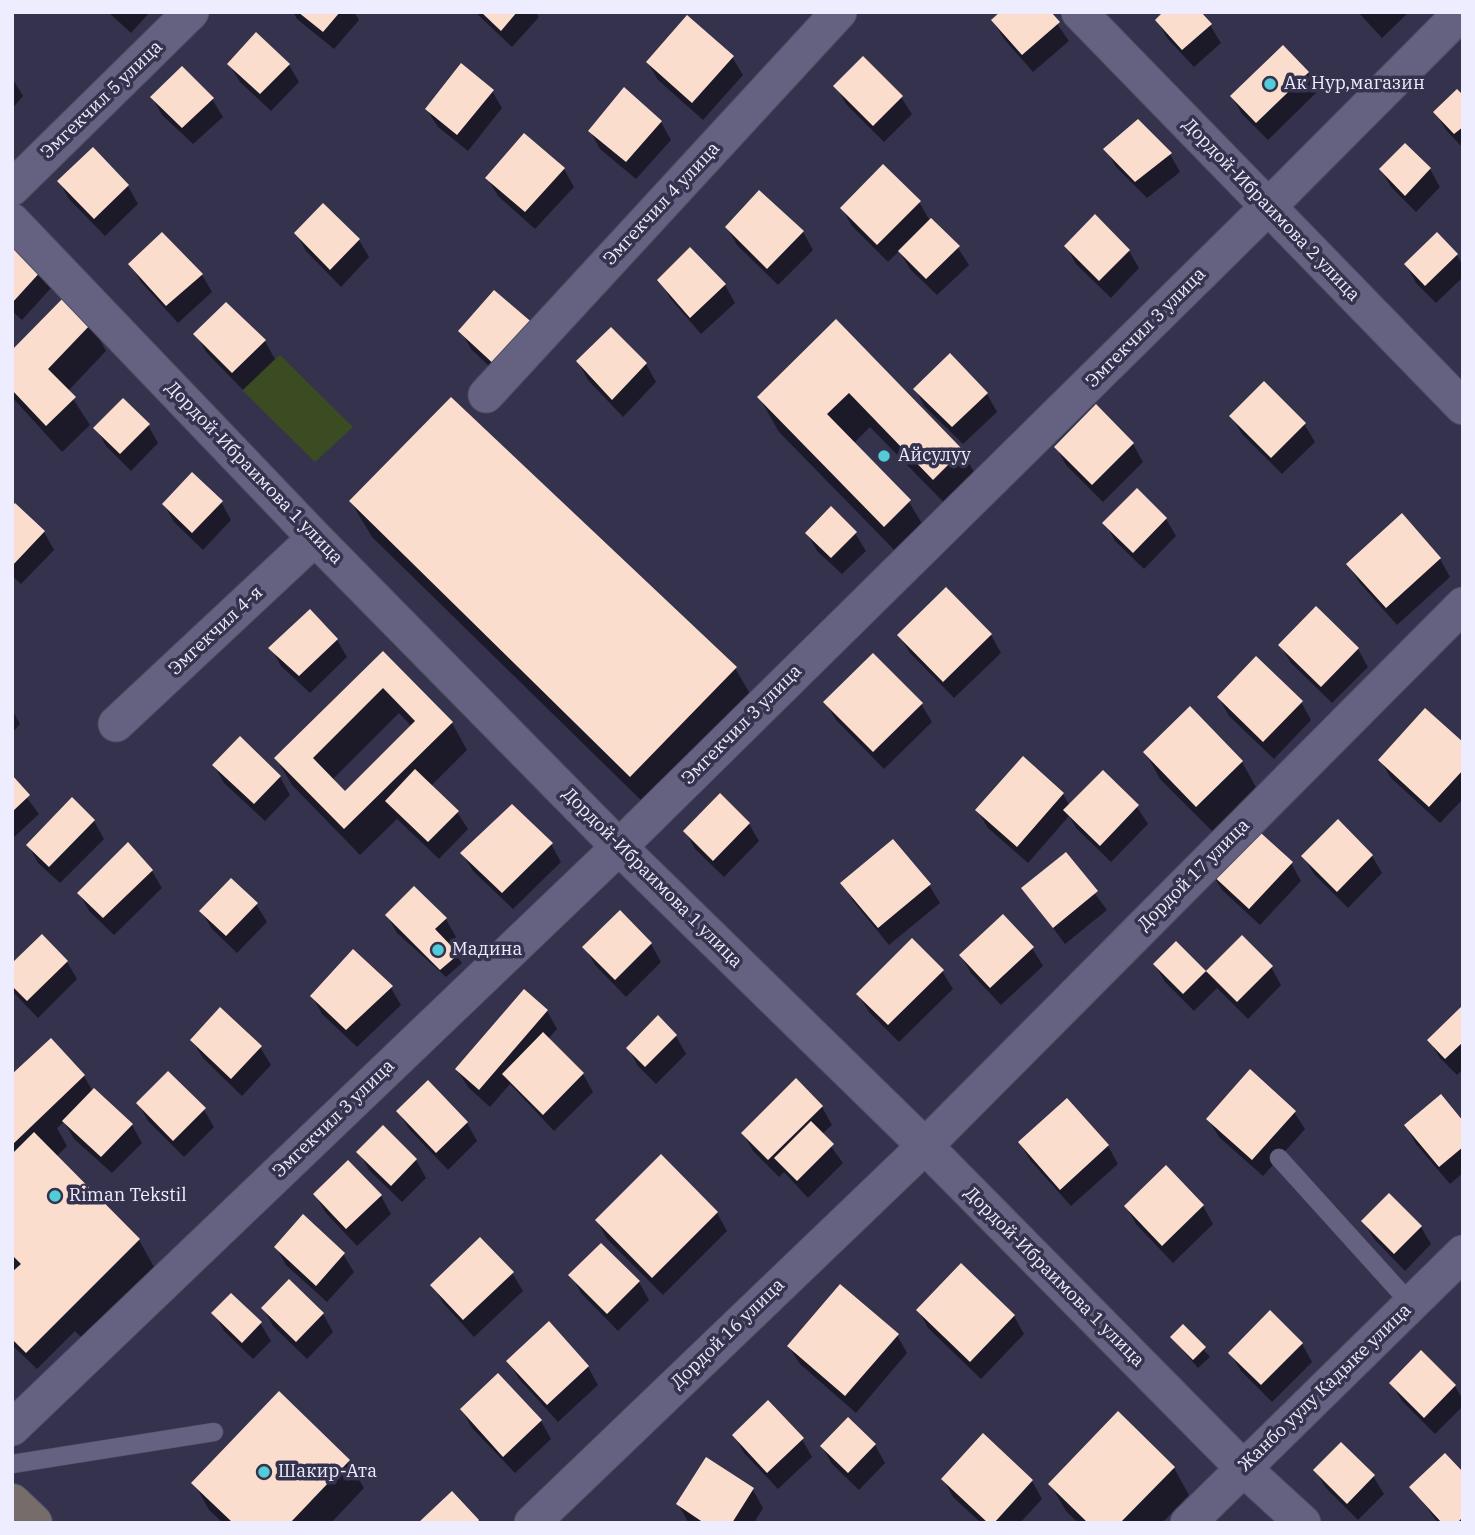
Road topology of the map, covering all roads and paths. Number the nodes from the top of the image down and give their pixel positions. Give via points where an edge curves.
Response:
1 (191, 12) edge
2 (839, 12) edge
3 (1079, 12) edge
4 (1462, 12) edge
5 (12, 188) edge
6 (1268, 207) junction
7 (12, 220) edge
8 (486, 395) dead end
9 (1463, 407) edge
10 (316, 538) junction
11 (1463, 605) edge
12 (116, 724) dead end
13 (619, 847) junction
14 (925, 1146) junction
15 (1279, 1158) dead end
16 (1463, 1253) edge
17 (1411, 1304) junction
18 (12, 1428) edge
19 (214, 1432) dead end
20 (12, 1464) edge
21 (1243, 1468) junction
22 (12, 1503) edge
23 (33, 1523) edge
24 (532, 1523) edge
25 (1188, 1523) edge
26 (1303, 1523) edge

1 - 5 street, Эмгекчил 5 улица
2 - 8 street, Эмгекчил 4 улица
3 - 6 street, Дордой-Ибраимова 2 улица
4 - 6 street, Эмгекчил 3 улица
6 - 9 street, Дордой-Ибраимова 2 улица
6 - 13 street, Эмгекчил 3 улица
7 - 10 street, Дордой-Ибраимова 1 улица
10 - 12 street, Эмгекчил 4-я
10 - 13 street, Дордой-Ибраимова 1 улица
11 - 14 street, Дордой 17 улица
13 - 14 street, Дордой-Ибраимова 1 улица
13 - 18 street, Эмгекчил 3 улица
14 - 21 street, Дордой-Ибраимова 1 улица
14 - 24 street, Дордой 16 улица
15 - 17 lane
16 - 17 street, Жанбо уулу Кадыке улица
17 - 21 street, Жанбо уулу Кадыке улица
19 - 20 lane
21 - 25 street, Жанбо уулу Кадыке улица
21 - 26 street, Дордой-Ибраимова 1 улица
22 - 23 main road

